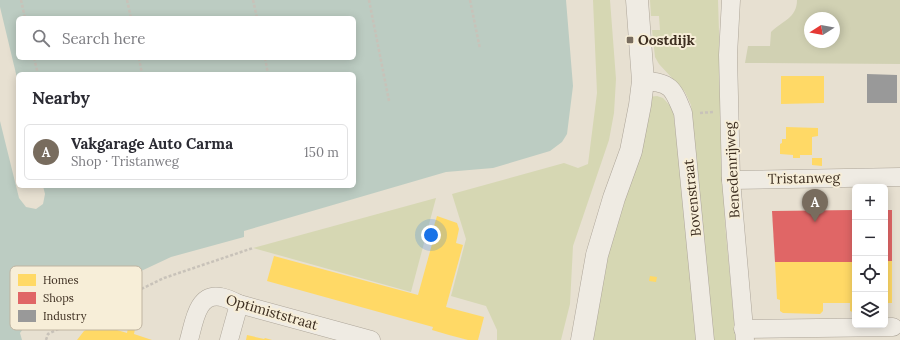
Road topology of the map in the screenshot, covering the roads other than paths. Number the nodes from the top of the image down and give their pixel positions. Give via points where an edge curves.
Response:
1 (637, 0) edge
2 (731, 0) edge
3 (643, 81) junction
4 (900, 177) edge
5 (732, 180) junction
6 (239, 304) junction
7 (893, 327) dead end
8 (744, 334) edge
9 (189, 340) edge
10 (229, 340) edge
11 (371, 340) edge
12 (582, 340) edge
13 (705, 340) edge

1 - 3 street
2 - 5 street, Benedenrijweg via 728,55
3 - 12 street via 631,151 597,255
3 - 13 street, Bovenstraat via 662,82 673,91 683,113
4 - 5 street, Tristanweg
5 - 8 street, Benedenrijweg
6 - 9 street, Optimiststraat via 210,296 199,305
6 - 10 street
6 - 11 street, Optimiststraat
7 - 8 street

